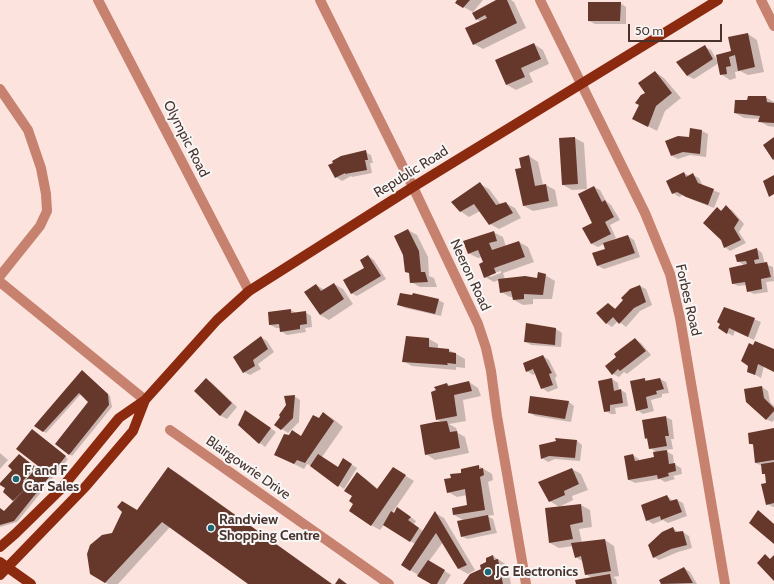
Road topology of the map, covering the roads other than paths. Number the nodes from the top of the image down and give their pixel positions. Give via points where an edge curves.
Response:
1 (98, 0) edge
2 (320, 0) edge
3 (540, 0) edge
4 (718, 0) edge
5 (761, 0) edge
6 (774, 26) edge
7 (582, 84) junction
8 (0, 88) edge
9 (413, 186) junction
10 (0, 276) edge
11 (0, 282) edge
12 (250, 291) junction
13 (144, 400) junction
14 (170, 430) dead end
15 (0, 547) edge
16 (4, 564) edge
17 (0, 575) edge
18 (31, 584) edge
19 (389, 584) edge
20 (526, 584) edge
21 (725, 584) edge

1 - 12 street, Olympic Road
2 - 9 street, Neeron Road
3 - 7 street, Forbes Road
4 - 7 main road, Republic Road
5 - 6 street
7 - 9 main road, Republic Road
7 - 21 street, Forbes Road via 645,213 670,274 680,318
8 - 10 street via 28,130 41,168 47,211 40,226
9 - 12 main road, Republic Road
9 - 20 street, Neeron Road via 478,324 486,348
11 - 13 street
12 - 13 main road, Republic Road via 217,320
13 - 15 main road, Republic Road via 119,418 60,490
13 - 16 main road, Republic Road via 133,430 86,486
14 - 19 street, Blairgowrie Drive
16 - 17 main road, Republic Road
16 - 18 main road

